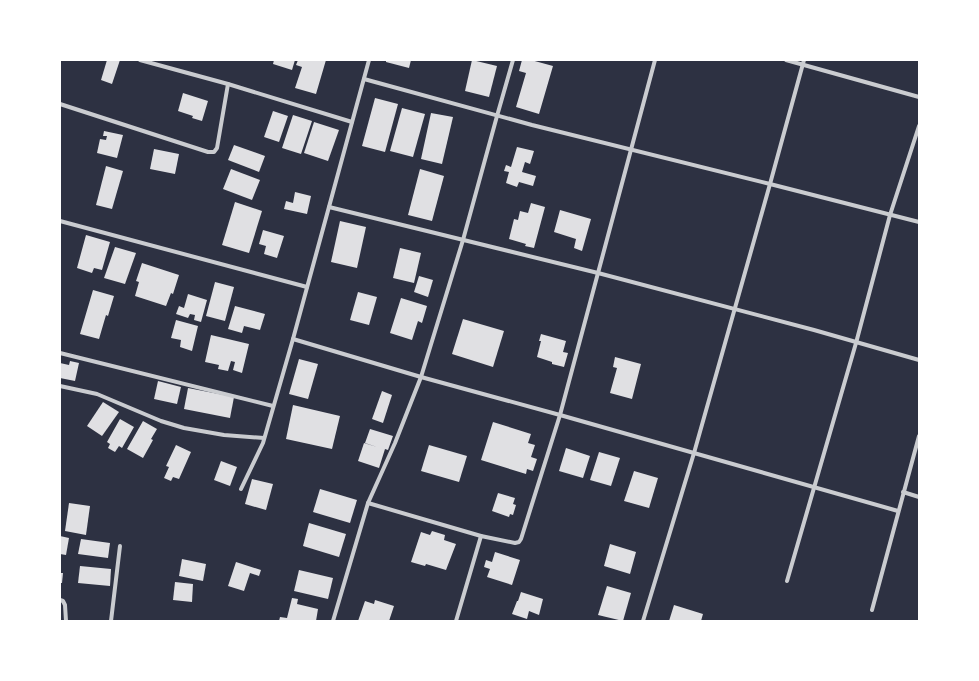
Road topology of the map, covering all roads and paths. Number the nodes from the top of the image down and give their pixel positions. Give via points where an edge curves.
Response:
1 (140, 60) edge
2 (369, 60) edge
3 (513, 60) edge
4 (655, 60) edge
5 (786, 60) edge
6 (803, 62) edge
7 (364, 80) junction
8 (228, 84) junction
9 (919, 97) edge
10 (60, 104) edge
11 (497, 116) junction
12 (352, 122) junction
13 (919, 126) edge
14 (631, 149) junction
15 (770, 184) junction
16 (329, 207) junction
17 (890, 215) junction
18 (60, 222) edge
19 (919, 222) edge
20 (463, 240) junction
21 (598, 273) junction
22 (307, 287) junction
23 (735, 309) junction
24 (293, 339) junction
25 (856, 343) junction
26 (60, 353) edge
27 (919, 360) edge
28 (421, 378) junction
29 (60, 386) edge
30 (274, 406) junction
31 (560, 415) junction
32 (919, 436) edge
33 (264, 438) junction
34 (694, 453) junction
35 (813, 487) junction
36 (241, 489) dead end
37 (903, 492) junction
38 (919, 497) edge
39 (368, 503) junction
40 (898, 511) junction
41 (481, 536) junction
42 (120, 546) dead end
43 (787, 581) dead end
44 (60, 600) edge
45 (872, 610) dead end
46 (66, 621) edge
47 (111, 621) edge
48 (333, 621) edge
49 (456, 621) edge
50 (643, 621) edge

1 - 8 street
2 - 7 street
3 - 11 street
4 - 14 street
5 - 6 street
6 - 9 street
6 - 15 street
7 - 11 street
7 - 12 street
8 - 10 street via 217,148 214,152
8 - 12 street
11 - 14 street
11 - 20 street
12 - 16 street
13 - 17 street
14 - 15 street
14 - 21 street
15 - 17 street
15 - 23 street
16 - 20 street
16 - 22 street
17 - 19 street
17 - 25 street
18 - 22 street
20 - 21 street
20 - 28 street
21 - 23 street
21 - 31 street
22 - 24 street
23 - 25 street
23 - 34 street
24 - 28 street
24 - 30 street
25 - 27 street
25 - 35 street
26 - 30 street
28 - 31 street
28 - 39 street
29 - 33 street via 97,394 184,428
30 - 33 street
31 - 34 street
31 - 41 street via 521,539 515,543
32 - 37 street
33 - 36 street
34 - 35 street
34 - 50 street
35 - 40 street
35 - 43 street
37 - 38 street
37 - 40 street
39 - 41 street
39 - 48 street
40 - 45 street
41 - 49 street
42 - 47 street
44 - 46 street via 65,605

